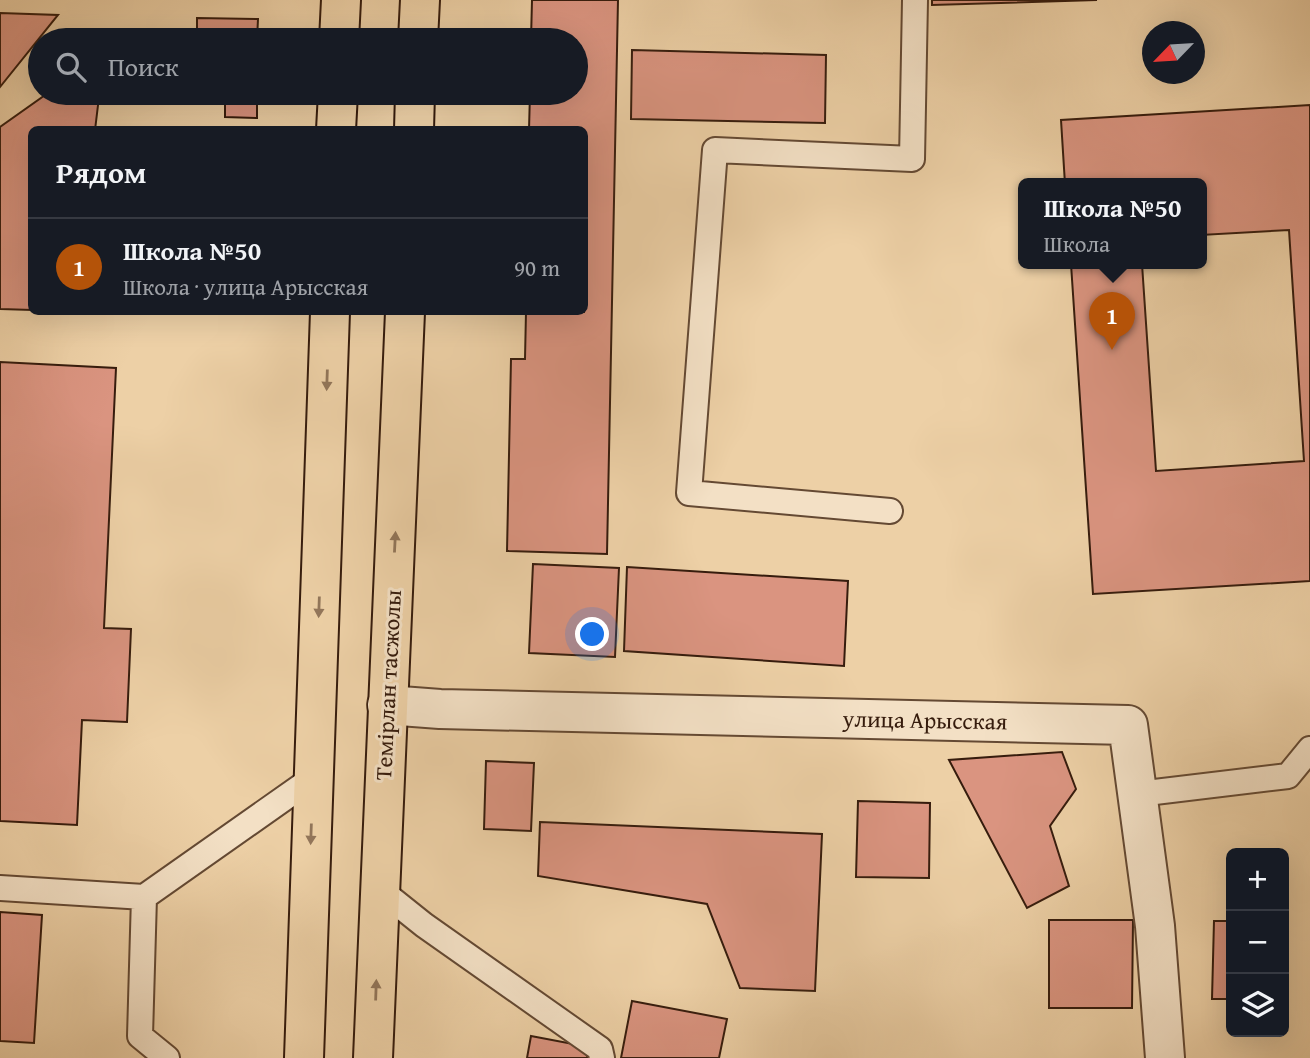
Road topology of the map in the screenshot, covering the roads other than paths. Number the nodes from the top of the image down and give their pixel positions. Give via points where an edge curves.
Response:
1 (341, 0) edge
2 (419, 0) edge
3 (915, 0) edge
4 (340, 28) edge
5 (418, 28) edge
6 (337, 105) edge
7 (415, 105) edge
8 (336, 126) edge
9 (414, 126) edge
10 (330, 315) edge
11 (405, 315) edge
12 (890, 511) dead end
13 (387, 705) junction
14 (1310, 749) edge
15 (313, 778) junction
16 (1138, 794) junction
17 (0, 888) edge
18 (379, 889) junction
19 (144, 897) junction
20 (167, 1058) edge
21 (304, 1058) edge
22 (373, 1058) edge
23 (602, 1058) edge
24 (1165, 1058) edge

1 - 4 main road
2 - 5 main road
3 - 12 lane via 912,159 715,150 689,493
6 - 8 main road
7 - 9 main road
10 -> 15 main road
13 -> 11 main road, Темірлан тасжолы
13 - 16 street, улица Арысская via 1128,725
13 - 18 main road, Темірлан тасжолы
14 - 16 lane via 1288,776
15 - 19 lane
15 -> 21 main road
16 - 24 street, улица Арысская
17 - 19 lane
22 -> 18 main road, Темірлан тасжолы
18 - 23 lane via 424,926 600,1049
19 - 20 lane via 140,1036

